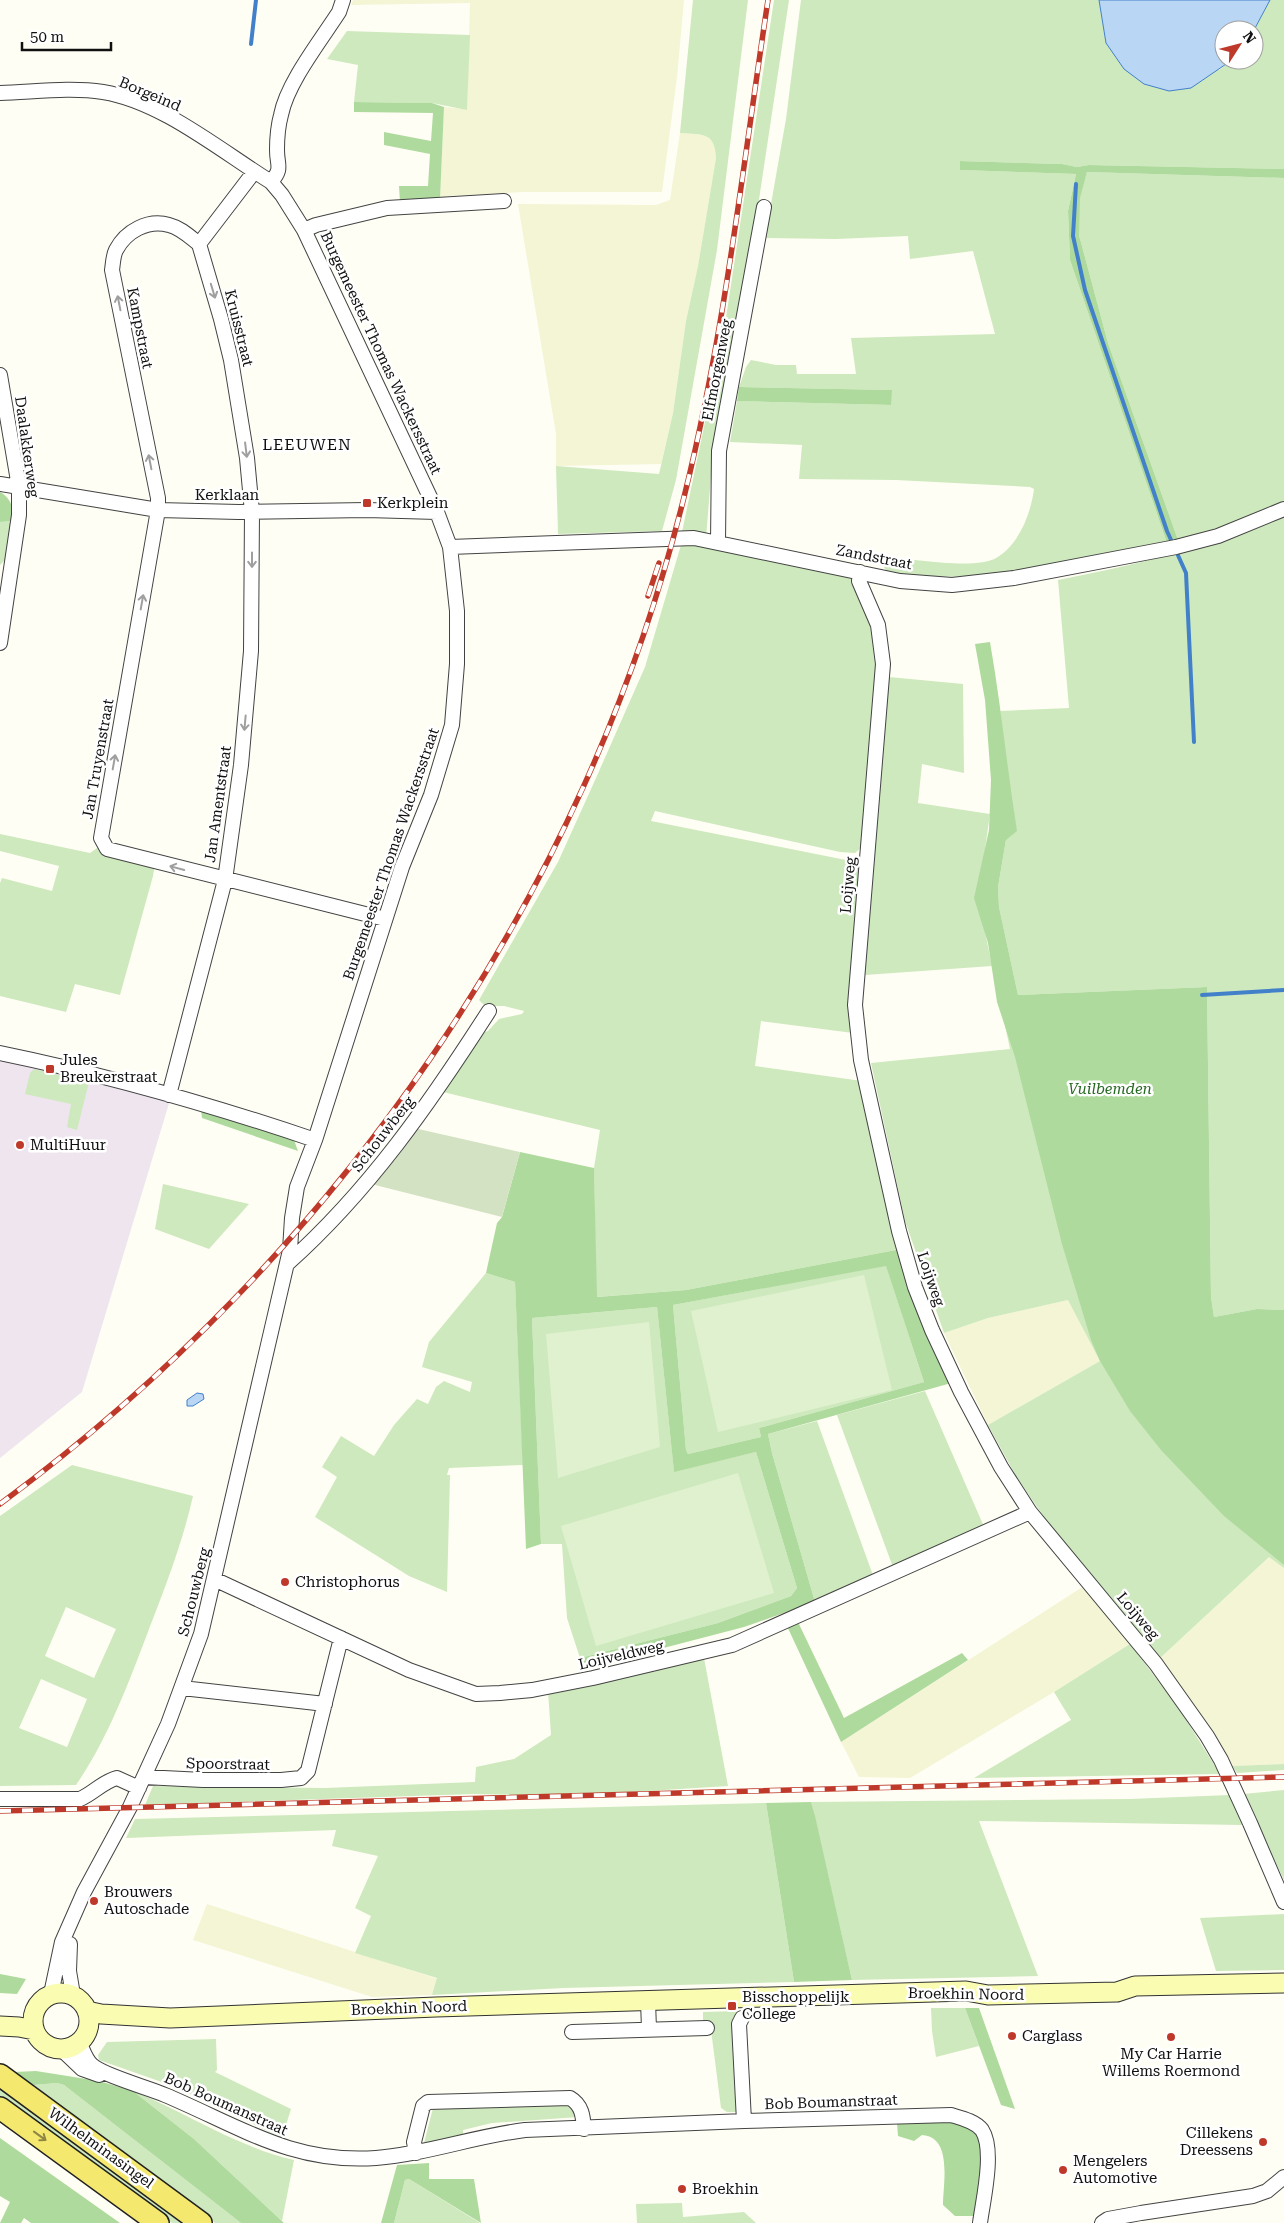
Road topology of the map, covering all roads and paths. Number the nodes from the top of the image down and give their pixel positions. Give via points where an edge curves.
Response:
1 (343, 0) edge
2 (0, 93) edge
3 (254, 172) junction
4 (270, 182) junction
5 (504, 201) dead end
6 (764, 207) dead end
7 (304, 230) junction
8 (199, 244) junction
9 (0, 375) edge
10 (0, 484) edge
11 (19, 487) junction
12 (1284, 509) edge
13 (158, 510) junction
14 (252, 512) junction
15 (437, 512) junction
16 (718, 542) junction
17 (450, 547) junction
18 (860, 572) junction
19 (0, 643) edge
20 (225, 880) junction
21 (385, 919) junction
22 (489, 1010) dead end
23 (0, 1053) edge
24 (170, 1095) junction
25 (315, 1140) junction
26 (291, 1239) joint
27 (287, 1264) junction
28 (1030, 1512) junction
29 (214, 1579) junction
30 (341, 1638) junction
31 (182, 1688) junction
32 (325, 1704) junction
33 (141, 1782) junction
34 (0, 1799) edge
35 (1284, 1902) edge
36 (76, 1908) junction
37 (1284, 1982) edge
38 (51, 1994) junction
39 (73, 1995) junction
40 (648, 2001) junction
41 (34, 2011) junction
42 (87, 2011) junction
43 (0, 2015) edge
44 (170, 2018) junction
45 (742, 2018) dead end
46 (0, 2026) edge
47 (707, 2028) dead end
48 (649, 2029) junction
49 (34, 2030) junction
50 (572, 2032) dead end
51 (83, 2037) junction
52 (61, 2049) junction
53 (115, 2076) junction
54 (8, 2080) edge
55 (0, 2108) edge
56 (744, 2121) junction
57 (584, 2129) junction
58 (416, 2153) junction
59 (1283, 2180) edge
60 (158, 2223) edge
61 (201, 2223) edge
62 (980, 2223) edge
63 (1102, 2223) edge

1 - 4 street via 339,12 286,98 280,116 277,150 280,166
2 - 3 street, Borgeind via 103,92 125,98 175,121
3 - 4 street, Borgeind
3 - 8 street
4 - 7 street, Burgemeester Thomas Wackersstraat
5 - 7 street via 387,208
6 - 16 street, Elfmorgenweg via 719,451
7 - 15 street, Burgemeester Thomas Wackersstraat
13 -> 8 street, Kampstraat via 112,270 116,251 126,238 148,224 169,224
8 -> 14 street, Kruisstraat via 237,390
9 - 11 street, Daalakkerweg
10 - 11 street, Kerklaan
11 - 13 street, Kerklaan
11 - 19 street, Daalakkerweg via 19,515
12 - 18 street, Zandstraat via 1218,536 1176,547 1014,578 952,585 900,581
13 - 14 street, Kerklaan
20 -> 13 street, Jan Truyenstraat via 107,849 101,838
14 - 15 street, Kerklaan
14 -> 20 street, Jan Amentstraat via 251,651 241,765
15 - 17 street, Burgemeester Thomas Wackersstraat
16 - 17 street, Zandstraat via 694,538 646,538
16 - 18 street, Zandstraat
17 - 21 street, Burgemeester Thomas Wackersstraat via 457,620 452,724 431,795
18 - 28 street, Loijweg via 859,581 878,625 883,664 855,1005 860,1060 915,1287 961,1392 1001,1467
20 - 21 street, Jan Truyenstraat
20 - 24 street, Jan Amentstraat
21 - 25 street, Burgemeester Thomas Wackersstraat
22 - 27 street, Schouwberg via 442,1084 377,1170 338,1217
23 - 24 street
24 - 25 street
25 - 26 street, Burgemeester Thomas Wackersstraat via 297,1187
26 - 27 street, Schouwberg
27 - 29 street, Schouwberg
28 - 30 street, Loijveldweg via 732,1645 532,1690 476,1694 409,1670
28 - 35 street, Loijweg via 1156,1664 1207,1736 1242,1805
29 - 30 street, Loijveldweg
29 - 31 street, Schouwberg via 201,1634
30 - 32 street
31 - 32 street
31 - 33 street, Schouwberg
32 - 33 street, Spoorstraat via 308,1771 301,1778
33 - 34 street via 117,1778 101,1784 92,1794 80,1799
33 - 36 street, Schouwberg
36 - 38 street, Schouwberg via 62,1942
36 - 39 street, Schouwberg via 68,1954
37 - 40 street, Broekhin Noord via 1135,1986 1118,1992 988,1996 966,1991
38 - 39 street via 63,1992
38 - 41 street
39 - 42 street
40 - 44 street, Broekhin Noord
40 - 48 street
41 - 43 street
41 - 49 street
42 - 44 street, Broekhin Noord
42 - 51 street via 89,2022
44 - 51 street, Broekhin Noord via 102,2027
45 - 56 street via 739,2024
46 - 49 street
47 - 48 street
48 - 50 street
49 - 52 street via 46,2044
51 - 52 street via 71,2047
51 - 53 street, Bob Boumanstraat via 92,2066
52 - 53 street, Bob Boumanstraat via 82,2069 97,2075
53 - 58 street, Bob Boumanstraat via 292,2150 352,2159
54 - 61 main road, Wilhelminasingel
55 -> 60 main road, Wilhelminasingel
56 - 57 street, Bob Boumanstraat
56 - 62 street, Bob Boumanstraat via 951,2115 969,2120 981,2130 988,2147
57 - 58 street, Bob Boumanstraat via 494,2134
57 - 58 street via 580,2108 570,2098 428,2102 423,2106 414,2142
59 - 63 street via 1253,2196 1141,2213

